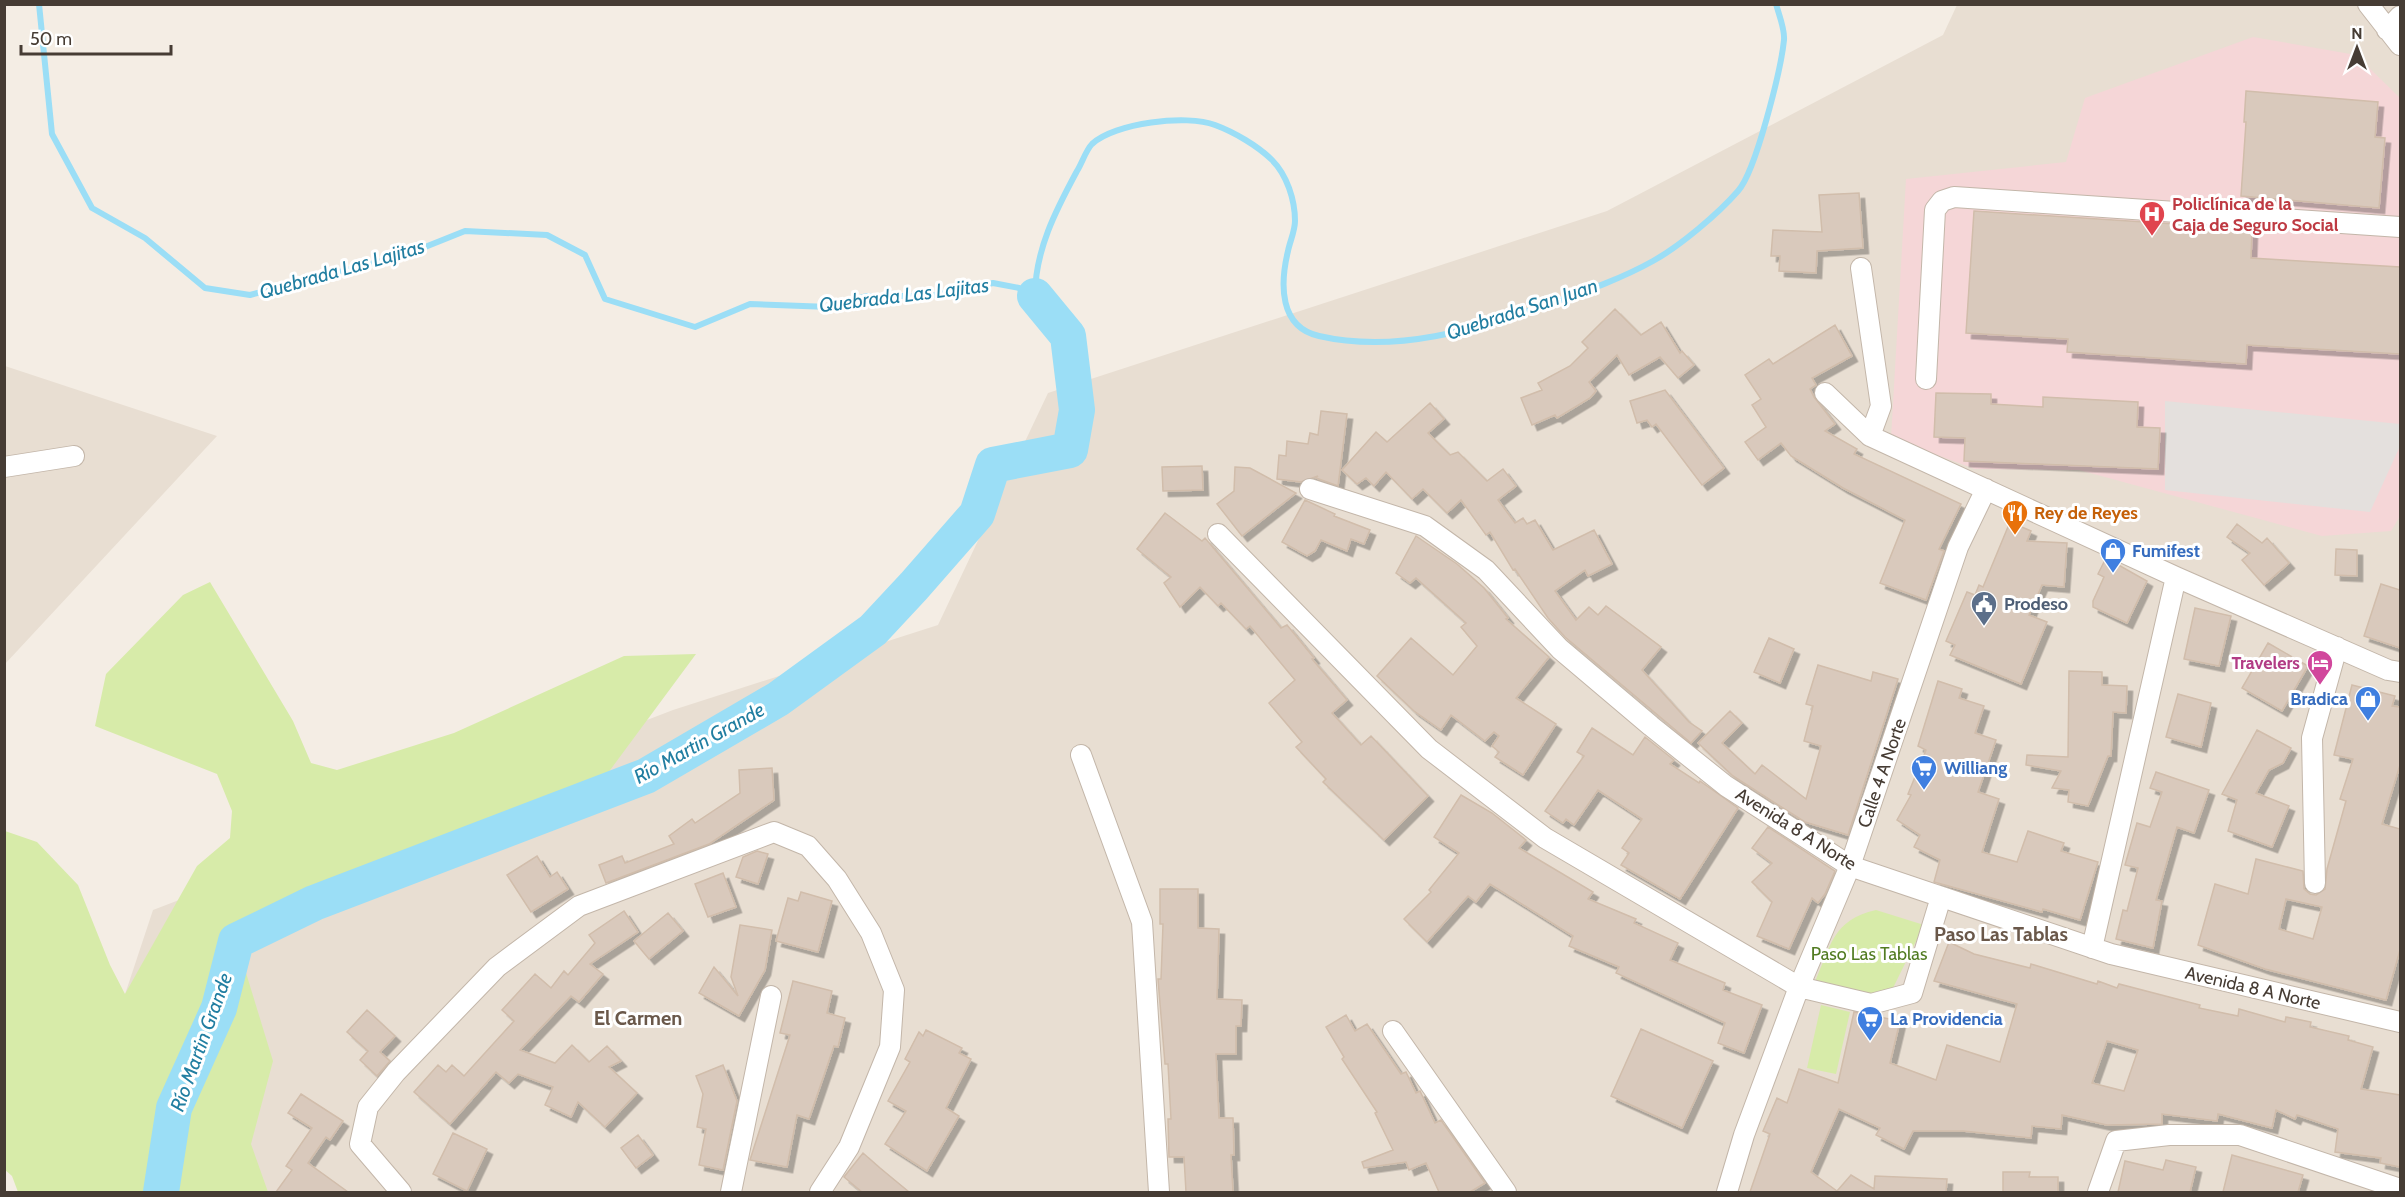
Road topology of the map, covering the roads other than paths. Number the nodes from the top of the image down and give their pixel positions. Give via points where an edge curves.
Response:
1 (2368, 4) edge
2 (2394, 23) edge
3 (2400, 45) edge
4 (2400, 227) edge
5 (1861, 268) dead end
6 (1926, 379) dead end
7 (1825, 393) dead end
8 (1870, 436) junction
9 (74, 456) dead end
10 (4, 467) edge
11 (1310, 489) dead end
12 (1986, 489) junction
13 (1218, 534) dead end
14 (2176, 577) junction
15 (2337, 647) junction
16 (2400, 672) edge
17 (1081, 755) dead end
18 (1850, 866) junction
19 (2315, 883) dead end
20 (1941, 897) junction
21 (2092, 948) junction
22 (1799, 987) junction
23 (771, 996) dead end
24 (2400, 1022) edge
25 (1393, 1030) dead end
26 (2400, 1189) edge
27 (401, 1192) edge
28 (731, 1192) edge
29 (820, 1192) edge
30 (1159, 1192) edge
31 (1506, 1192) edge
32 (1727, 1192) edge
33 (2098, 1192) edge

1 - 2 street
2 - 3 street
4 - 6 street via 1954,197 1942,201 1935,210
5 - 8 street via 1881,406
7 - 8 street
8 - 12 street
9 - 10 street
11 - 18 street, Avenida 8 A Norte via 1425,526 1486,570 1560,649 1651,726 1726,786
12 - 14 street
12 - 18 street, Calle 4 A Norte via 1958,547
13 - 22 street via 1429,749 1545,838
14 - 15 street
14 - 21 street
15 - 16 street
15 - 19 street via 2312,738
17 - 30 street via 1142,922
18 - 20 street, Avenida 8 A Norte
18 - 22 street, Calle 4 A Norte
20 - 21 street, Avenida 8 A Norte
20 - 22 street via 1912,993 1871,1004
21 - 24 street, Avenida 8 A Norte
22 - 32 street, Calle 4 A Norte
23 - 28 street
25 - 31 street
26 - 33 street via 2240,1135 2169,1135 2116,1141
27 - 29 street via 360,1144 368,1107 396,1072 497,967 579,906 774,832 808,846 837,879 871,933 894,990 890,1047 849,1147

